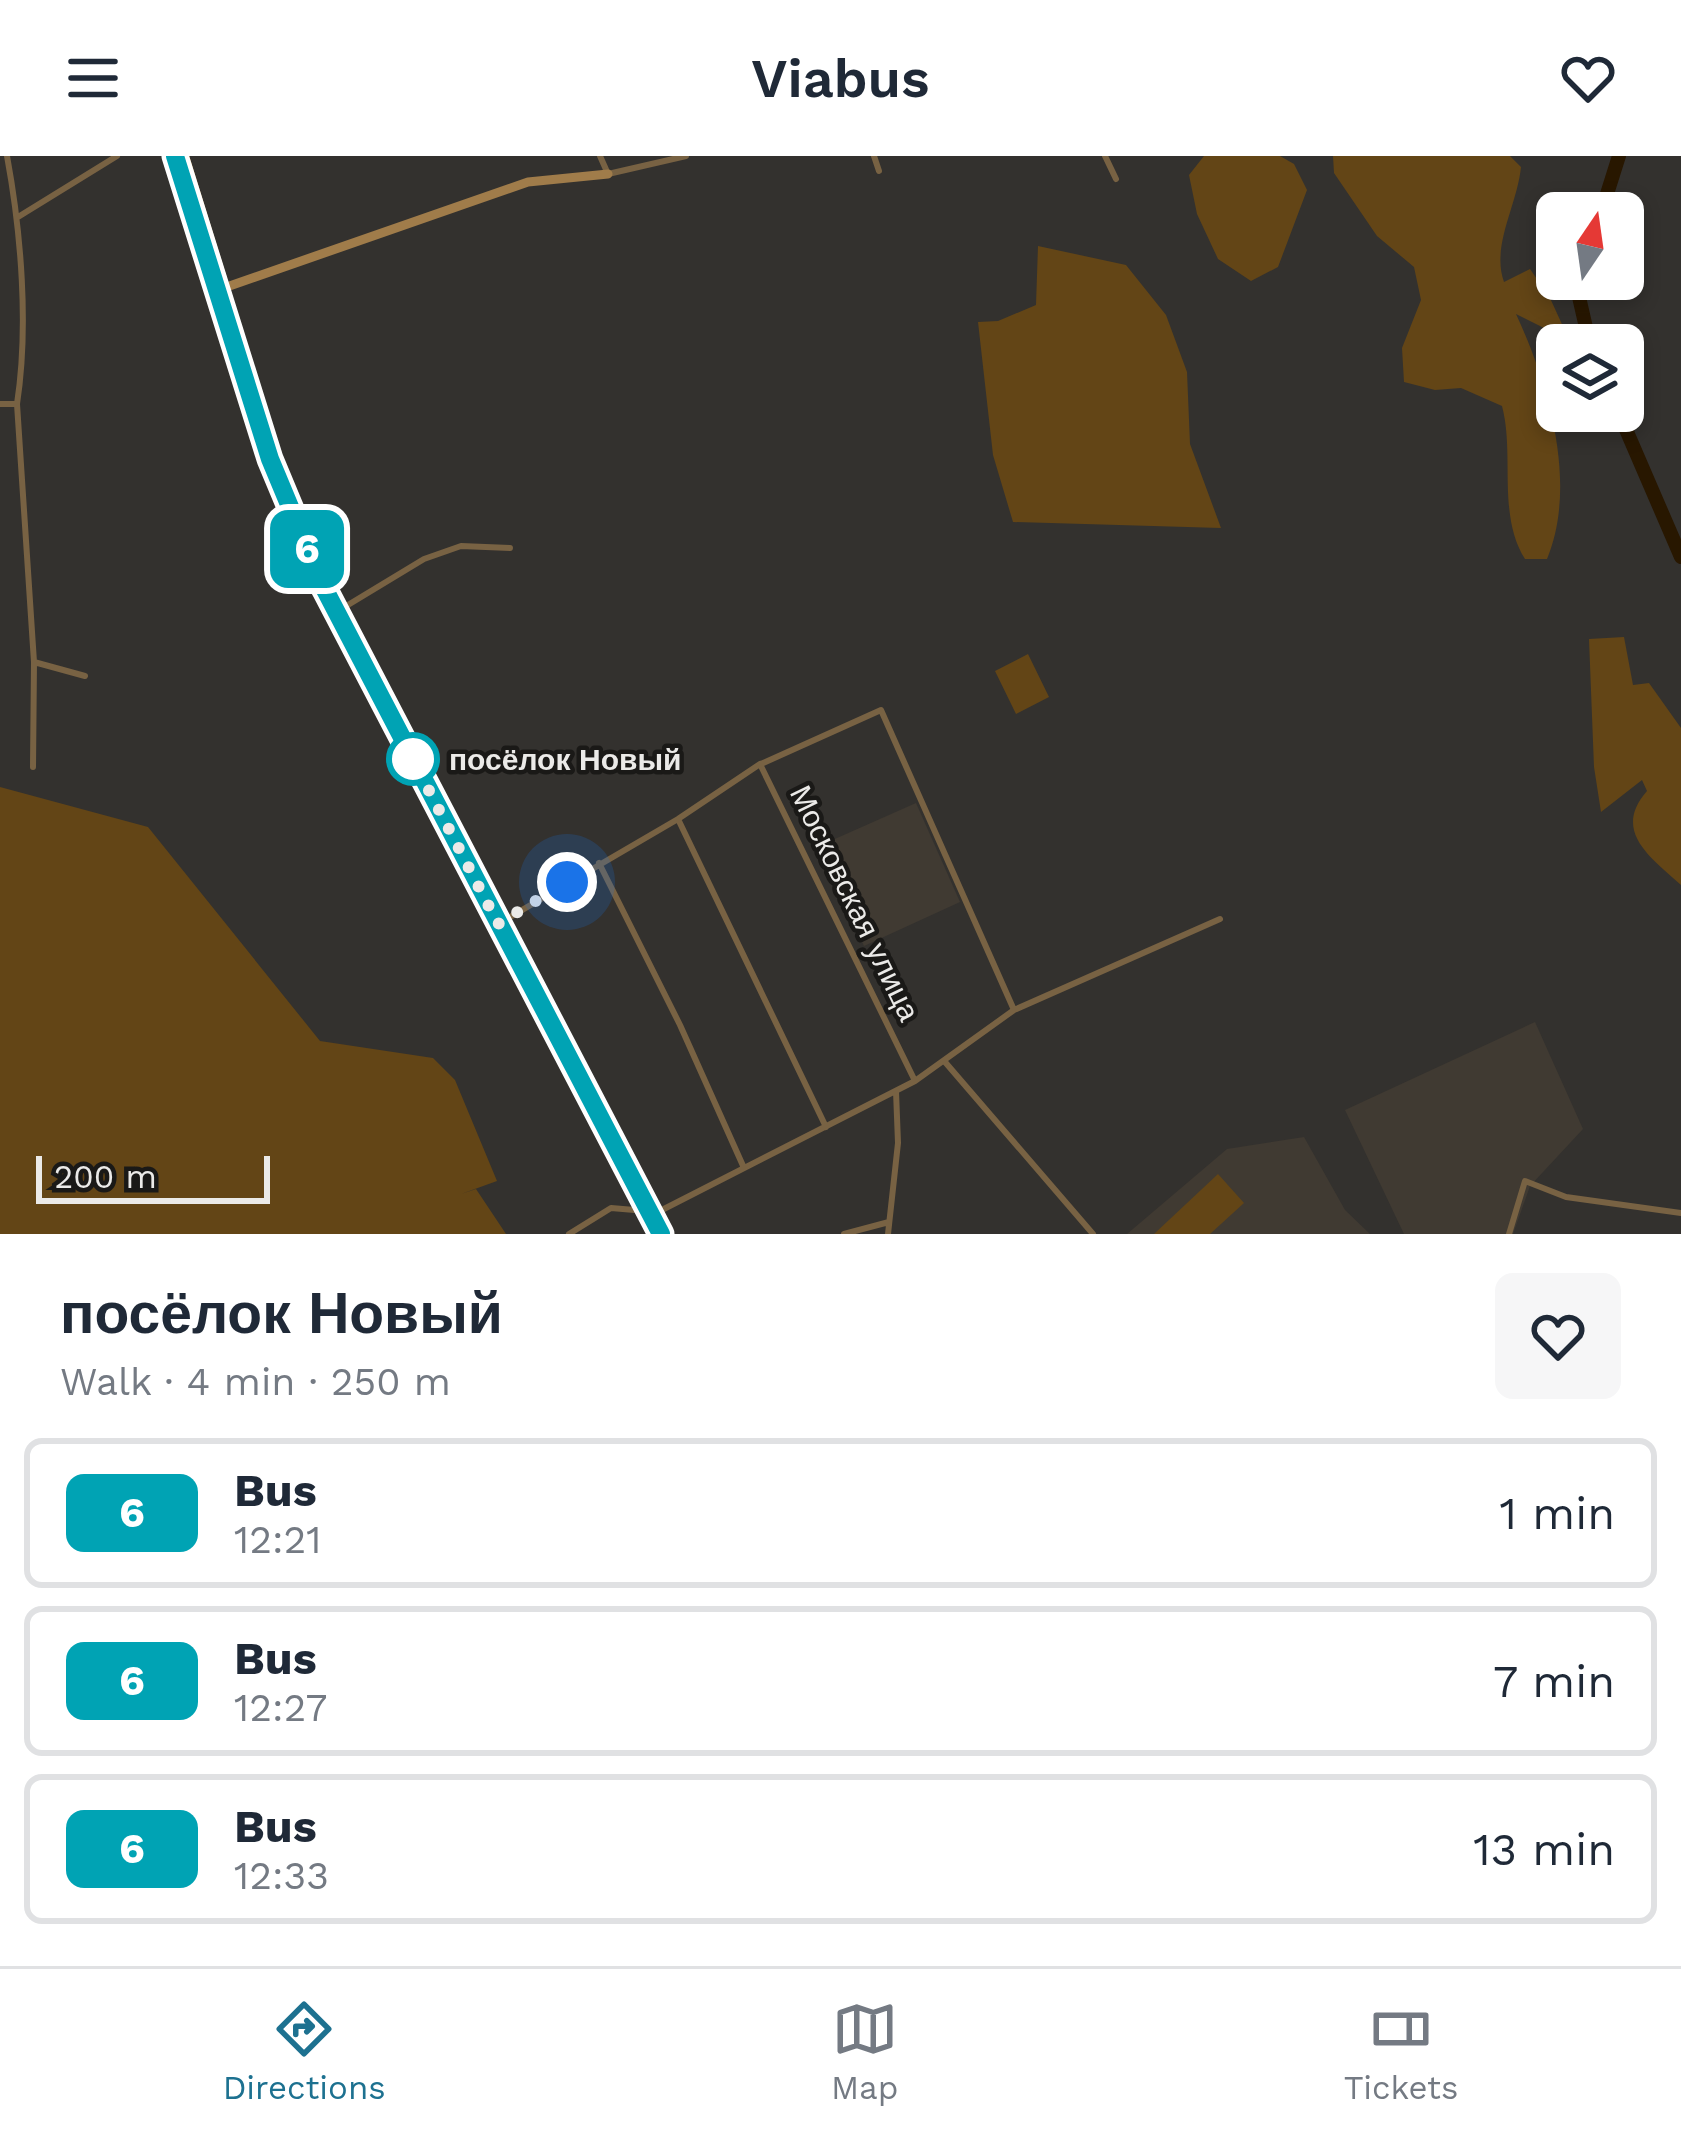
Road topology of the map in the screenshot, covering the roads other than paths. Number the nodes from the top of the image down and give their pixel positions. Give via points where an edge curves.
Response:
1 (7, 156) edge
2 (117, 156) edge
3 (179, 156) edge
4 (600, 156) edge
5 (686, 156) edge
6 (874, 156) edge
7 (1106, 156) edge
8 (879, 172) dead end
9 (608, 174) junction
10 (1116, 179) dead end
11 (18, 217) junction
12 (222, 289) junction
13 (0, 404) edge
14 (17, 404) junction
15 (510, 548) dead end
16 (338, 611) junction
17 (353, 644) junction
18 (34, 662) junction
19 (85, 676) dead end
20 (760, 764) junction
21 (33, 767) dead end
22 (678, 819) junction
23 (599, 863) junction
24 (1220, 919) dead end
25 (498, 924) junction
26 (1014, 1010) junction
27 (945, 1062) junction
28 (915, 1081) junction
29 (896, 1091) junction
30 (826, 1127) junction
31 (744, 1169) junction
32 (650, 1213) junction
33 (1681, 1213) edge
34 (889, 1222) junction
35 (569, 1234) edge
36 (661, 1234) edge
37 (844, 1234) edge
38 (888, 1234) edge
39 (1093, 1234) edge
40 (1509, 1234) edge

1 - 11 street
2 - 11 street
3 - 12 main road
4 - 9 street
5 - 9 street
6 - 8 street
7 - 10 street
9 - 12 street via 528,182
11 - 14 street
12 - 16 main road via 273,457
12 - 17 main road via 286,502
13 - 14 street
14 - 18 street
15 - 16 street via 461,546 424,559
16 - 17 main road
17 - 25 main road
18 - 19 street
18 - 21 street
20 - 22 street, Московская улица
20 - 26 street via 881,710
20 - 28 street, Московская улица
22 - 23 street, Московская улица
22 - 30 street
23 - 25 street, Московская улица
23 - 31 street
24 - 26 street
25 - 32 main road
26 - 27 street
27 - 28 street
27 - 39 street
28 - 29 street
29 - 30 street
29 - 34 street
30 - 31 street
31 - 32 street
32 - 35 street via 611,1208
32 - 36 main road
33 - 40 street via 1566,1197 1526,1181
34 - 37 street
34 - 38 street

